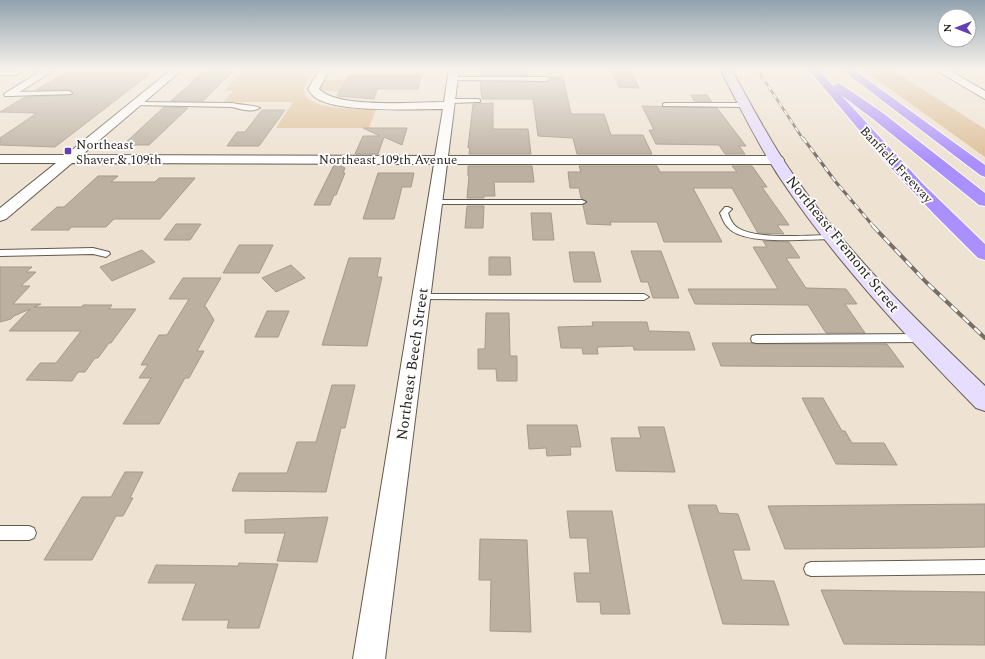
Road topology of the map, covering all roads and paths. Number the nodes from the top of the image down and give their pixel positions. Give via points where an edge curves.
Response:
1 (142, 100) edge
2 (326, 100) edge
3 (450, 100) edge
4 (742, 100) edge
5 (839, 100) edge
6 (856, 100) edge
7 (888, 100) edge
8 (478, 101) dead end
9 (450, 103) junction
10 (137, 104) junction
11 (665, 105) dead end
12 (745, 105) junction
13 (258, 108) dead end
14 (0, 159) edge
15 (70, 159) junction
16 (442, 159) junction
17 (777, 160) junction
18 (985, 172) edge
19 (985, 201) edge
20 (436, 202) junction
21 (582, 202) dead end
22 (728, 209) dead end
23 (0, 216) edge
24 (833, 237) junction
25 (0, 253) edge
26 (106, 254) dead end
27 (985, 254) edge
28 (422, 297) junction
29 (644, 297) dead end
30 (923, 338) junction
31 (756, 339) dead end
32 (985, 401) edge
33 (0, 533) edge
34 (29, 533) dead end
35 (985, 567) edge
36 (811, 569) dead end
37 (369, 659) edge

1 - 10 street
2 - 9 street via 354,105
3 - 9 street, Northeast Beech Street
4 - 12 main road, Northeast Fremont Street
5 - 27 highway, Banfield Freeway via 900,169
6 - 19 highway
7 - 18 highway
8 - 9 lane
9 - 16 street, Northeast Beech Street
10 - 13 lane via 232,105
10 - 15 street
11 - 12 lane
12 - 17 main road, Northeast Fremont Street
14 - 15 street, Northeast 109th Avenue
15 - 16 street, Northeast 109th Avenue
15 - 23 street
16 - 17 street, Northeast 109th Avenue
16 - 20 street, Northeast Beech Street
17 - 24 main road, Northeast Fremont Street
20 - 21 lane
20 - 28 street, Northeast Beech Street
22 - 24 lane via 724,213 725,219 733,228 746,234 759,237
24 - 30 main road, Northeast Fremont Street via 882,295
25 - 26 lane via 93,250
28 - 29 lane
28 - 37 street, Northeast Beech Street
30 - 31 lane
30 - 32 main road, Northeast Fremont Street
33 - 34 lane
35 - 36 lane

